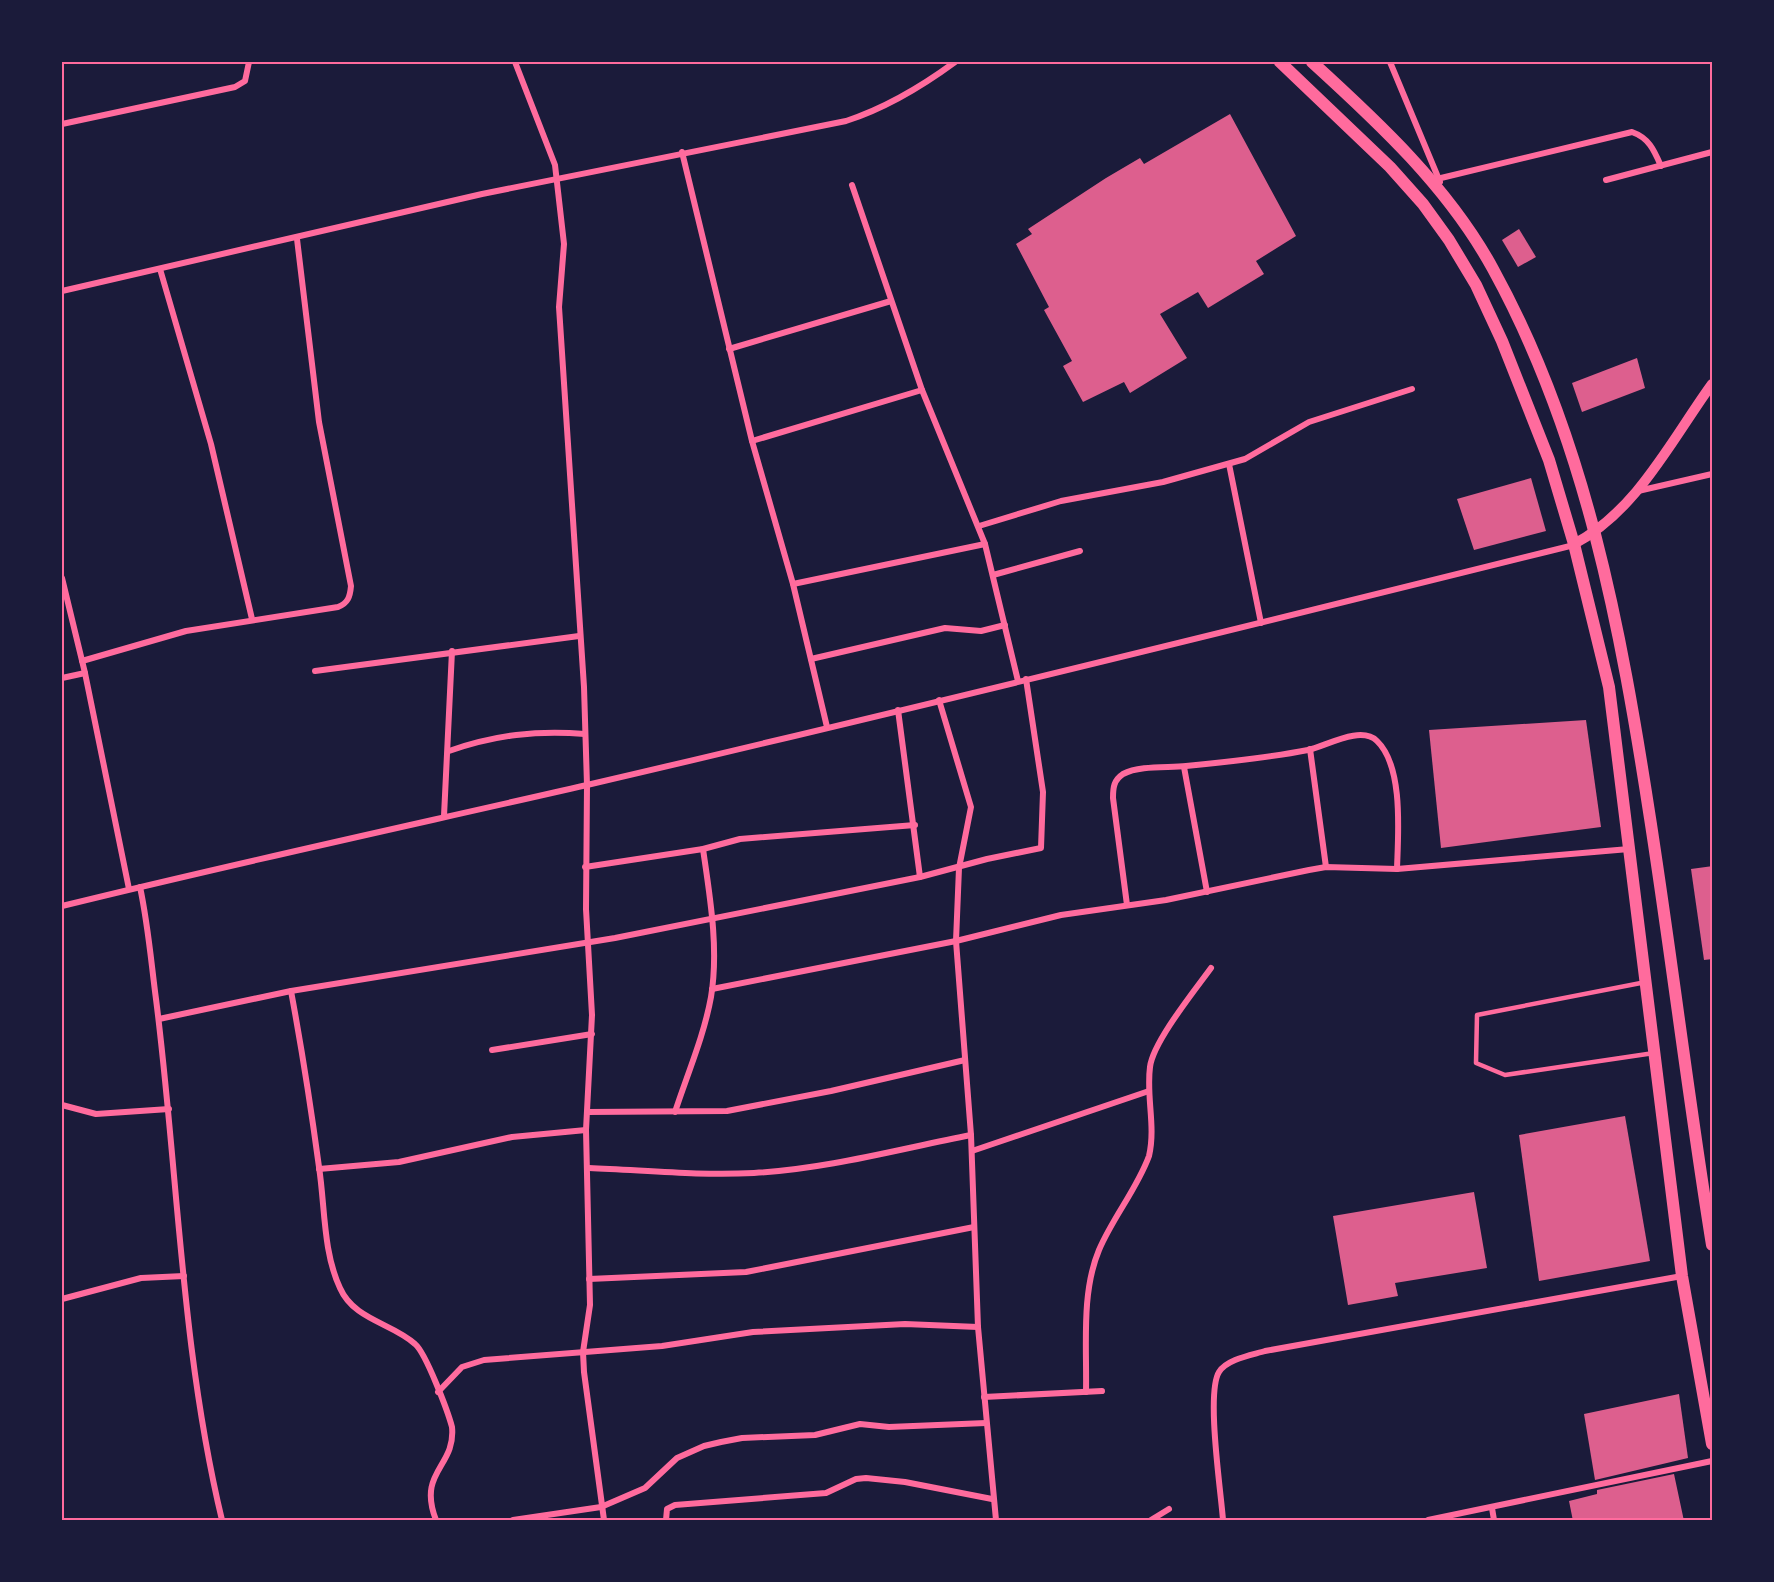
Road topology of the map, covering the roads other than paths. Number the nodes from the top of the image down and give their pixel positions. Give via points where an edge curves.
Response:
1 (249, 62) edge
2 (515, 62) edge
3 (955, 62) edge
4 (1280, 62) edge
5 (1312, 62) edge
6 (1390, 62) edge
7 (62, 124) edge
8 (682, 152) junction
9 (1713, 152) edge
10 (1661, 166) junction
11 (556, 178) junction
12 (1441, 178) junction
13 (1606, 180) dead end
14 (852, 185) dead end
15 (1439, 191) junction
16 (297, 239) junction
17 (160, 269) junction
18 (62, 291) edge
19 (891, 301) junction
20 (729, 349) junction
21 (1713, 384) edge
22 (1412, 389) dead end
23 (922, 390) junction
24 (752, 441) junction
25 (1229, 464) junction
26 (1713, 474) edge
27 (1637, 491) junction
28 (979, 526) junction
29 (1596, 533) junction
30 (986, 544) junction
31 (1574, 544) junction
32 (1080, 550) dead end
33 (993, 575) junction
34 (62, 578) edge
35 (793, 584) junction
36 (252, 619) junction
37 (1261, 623) junction
38 (1005, 625) junction
39 (579, 636) junction
40 (452, 651) junction
41 (811, 659) junction
42 (82, 661) junction
43 (315, 671) dead end
44 (85, 673) junction
45 (62, 678) edge
46 (1026, 679) junction
47 (1018, 681) junction
48 (939, 700) junction
49 (898, 710) junction
50 (827, 727) junction
51 (585, 734) junction
52 (1310, 749) junction
53 (449, 751) junction
54 (1184, 767) junction
55 (587, 785) junction
56 (444, 816) junction
57 (915, 825) junction
58 (703, 849) junction
59 (1630, 849) junction
60 (585, 867) junction
61 (1326, 867) junction
62 (959, 868) junction
63 (1397, 869) junction
64 (920, 877) junction
65 (140, 886) junction
66 (129, 889) junction
67 (1207, 892) junction
68 (1127, 905) junction
69 (62, 906) edge
70 (711, 918) junction
71 (956, 941) junction
72 (587, 943) junction
73 (1211, 968) dead end
74 (1646, 982) junction
75 (712, 989) junction
76 (291, 991) junction
77 (159, 1019) junction
78 (592, 1034) junction
79 (492, 1050) dead end
80 (1654, 1053) junction
81 (965, 1060) junction
82 (1149, 1091) junction
83 (62, 1106) edge
84 (169, 1109) junction
85 (586, 1112) junction
86 (675, 1112) junction
87 (586, 1130) junction
88 (971, 1136) junction
89 (972, 1151) junction
90 (320, 1168) junction
91 (588, 1168) junction
92 (974, 1227) junction
93 (1713, 1245) edge
94 (184, 1276) junction
95 (1682, 1276) junction
96 (589, 1279) junction
97 (62, 1299) edge
98 (978, 1327) junction
99 (583, 1352) junction
100 (1102, 1391) dead end
101 (438, 1392) junction
102 (1086, 1392) junction
103 (984, 1397) junction
104 (986, 1423) junction
105 (1713, 1444) edge
106 (1713, 1461) edge
107 (992, 1499) junction
108 (601, 1507) junction
109 (1492, 1508) junction
110 (1170, 1509) dead end
111 (222, 1521) edge
112 (436, 1521) edge
113 (513, 1521) edge
114 (604, 1521) edge
115 (666, 1521) edge
116 (996, 1521) edge
117 (1151, 1521) edge
118 (1223, 1521) edge
119 (1428, 1521) edge
120 (1494, 1521) edge

1 - 7 street via 245,81 235,87
2 - 11 street via 555,165
3 - 8 street via 905,96 846,121
4 - 31 main road via 1390,167 1449,240 1476,285 1506,351 1549,460
5 - 15 main road via 1398,143
6 - 12 street
8 - 11 street
8 - 20 street
9 - 10 street
10 - 12 street via 1652,146 1632,132
10 - 13 street
11 - 16 street
11 - 39 street via 564,244 559,307
12 - 15 street
14 - 19 street
15 - 29 main road via 1493,268 1518,320 1545,381
16 - 17 street
16 - 36 street via 319,422 350,596 338,607
17 - 18 street
17 - 36 street via 214,455
19 - 20 street
19 - 23 street
20 - 24 street
21 - 27 street
22 - 25 street via 1309,422 1257,453
23 - 24 street
23 - 28 street
24 - 35 street
25 - 28 street via 1163,482 1061,501
25 - 37 street
26 - 27 street
27 - 29 street
28 - 30 street
29 - 31 street
29 - 93 main road via 1631,692
30 - 33 street
30 - 35 street
31 - 37 street
31 - 59 main road via 1609,687
32 - 33 street
33 - 38 street
34 - 42 street
35 - 41 street
36 - 42 street via 186,631
37 - 46 street
38 - 41 street via 981,631 945,628
38 - 47 street
39 - 40 street
39 - 51 street
40 - 43 street
40 - 53 street
41 - 50 street
42 - 44 street
44 - 45 street
44 - 66 street
46 - 47 street
46 - 62 street via 1043,792 1041,848
47 - 48 street
48 - 49 street
48 - 62 street via 971,807
49 - 50 street
49 - 57 street
50 - 55 street
51 - 53 street via 524,733
51 - 55 street
52 - 54 street
52 - 61 street
52 - 63 street via 1355,736 1378,741 1391,768 1398,800
53 - 56 street
54 - 67 street
54 - 68 street via 1126,773 1113,785
55 - 56 street
55 - 60 street
56 - 65 street
57 - 58 street via 740,839
57 - 64 street
58 - 60 street
58 - 70 street
59 - 63 street
59 - 74 main road
60 - 72 street
61 - 63 street
61 - 67 street
62 - 64 street
62 - 71 street
64 - 70 street
65 - 66 street
65 - 77 street
66 - 69 street
67 - 68 street
68 - 71 street via 1041,919
70 - 72 street
70 - 75 street
71 - 75 street
71 - 81 street
72 - 76 street
72 - 78 street
73 - 82 street via 1153,1054
74 - 80 main road
74 - 80 lane via 1477,1015 1476,1064 1505,1075
75 - 86 street
76 - 77 street
76 - 90 street
77 - 84 street
78 - 79 street
78 - 85 street
80 - 95 main road
81 - 86 street via 755,1106 706,1113
81 - 88 street
82 - 89 street
82 - 102 street via 1149,1156 1093,1268 1088,1303
83 - 84 street via 96,1114
84 - 94 street
85 - 86 street
85 - 87 street
87 - 90 street via 522,1136 399,1162
87 - 91 street
88 - 89 street
88 - 91 street via 817,1166 756,1173
89 - 92 street
90 - 101 street via 329,1246 346,1301 416,1344
91 - 96 street
92 - 96 street via 746,1272
92 - 98 street
94 - 97 street via 132,1279
94 - 111 street via 206,1448
95 - 105 main road
95 - 118 street via 1265,1351 1220,1369 1216,1380 1216,1441
96 - 99 street via 590,1305
98 - 99 street via 835,1326
98 - 103 street
99 - 101 street via 471,1363
99 - 108 street
100 - 102 street
101 - 112 street via 450,1418 453,1439 431,1484
102 - 103 street
103 - 104 street
104 - 107 street
104 - 108 street via 889,1427 860,1424 815,1436 742,1438 704,1446 677,1458 645,1488
106 - 109 street
107 - 115 street via 905,1482 856,1479 826,1493 675,1505 667,1509
107 - 116 street
108 - 113 street
108 - 114 street
109 - 119 street
109 - 120 street
110 - 117 street

